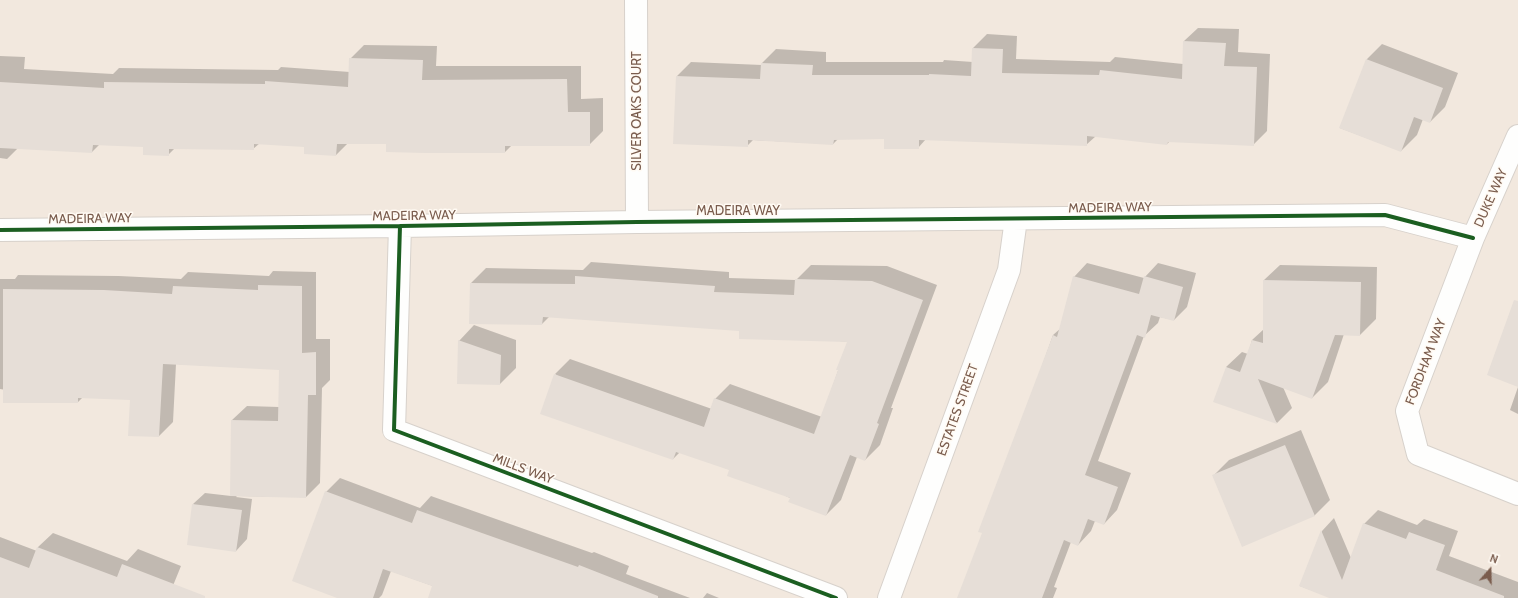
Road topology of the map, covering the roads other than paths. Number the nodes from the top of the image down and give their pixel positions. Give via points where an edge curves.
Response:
1 (636, 0) edge
2 (1518, 136) edge
3 (1016, 220) junction
4 (637, 222) junction
5 (400, 226) junction
6 (0, 230) edge
7 (1473, 238) junction
8 (1518, 494) edge
9 (836, 598) edge
10 (889, 598) edge

1 - 4 street, SILVER OAKS COURT
2 - 7 street, DUKE WAY
3 - 4 street, MADEIRA WAY
3 - 7 street, MADEIRA WAY via 1385,215
3 - 10 street, ESTATES STREET via 1010,270
4 - 5 street, MADEIRA WAY
5 - 6 street, MADEIRA WAY
5 - 9 street, MILLS WAY via 394,430
7 - 8 street, FORDHAM WAY via 1407,411 1418,454

